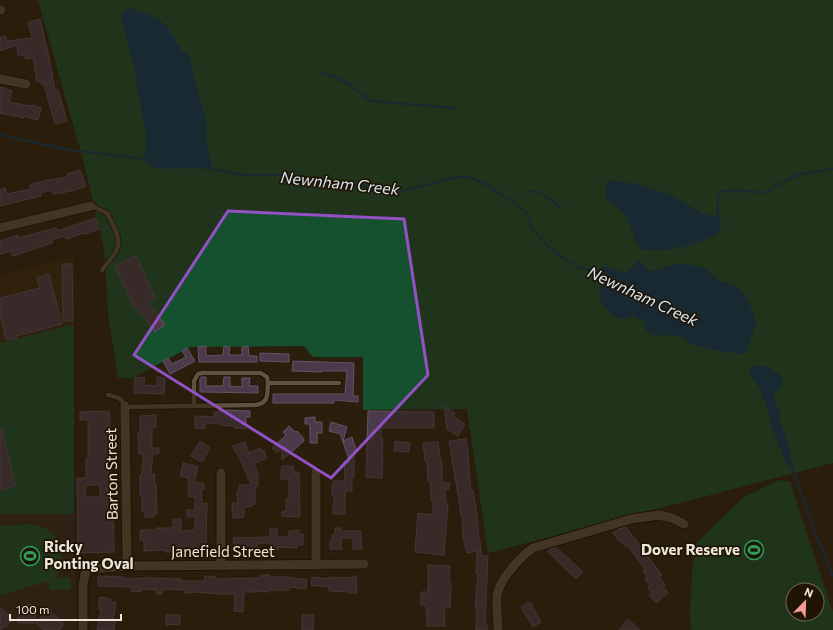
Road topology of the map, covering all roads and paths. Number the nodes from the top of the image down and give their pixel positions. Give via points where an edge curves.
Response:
1 (0, 79) edge
2 (26, 84) dead end
3 (91, 206) joint
4 (0, 228) edge
5 (102, 270) dead end
6 (268, 383) junction
7 (339, 384) dead end
8 (108, 395) dead end
9 (194, 406) junction
10 (125, 407) junction
11 (316, 472) dead end
12 (221, 473) dead end
13 (684, 524) dead end
14 (364, 564) dead end
15 (316, 565) junction
16 (126, 566) junction
17 (221, 566) junction
18 (83, 630) edge
19 (498, 630) edge

1 - 2 street
3 - 4 street
3 - 5 lane via 107,213 119,241 118,249
6 - 7 lane
6 - 9 lane via 267,398 262,404
6 - 9 lane via 267,377 261,373 198,374 194,381
8 - 10 lane via 123,400
9 - 10 lane
10 - 16 street, Barton Street
11 - 15 street
12 - 17 street
13 - 19 street via 660,516 631,519 533,548 524,554 504,579 497,594
14 - 15 street, Janefield Street
15 - 17 street, Janefield Street
16 - 17 street, Janefield Street
16 - 18 street, Janefield Street via 88,570 83,586

